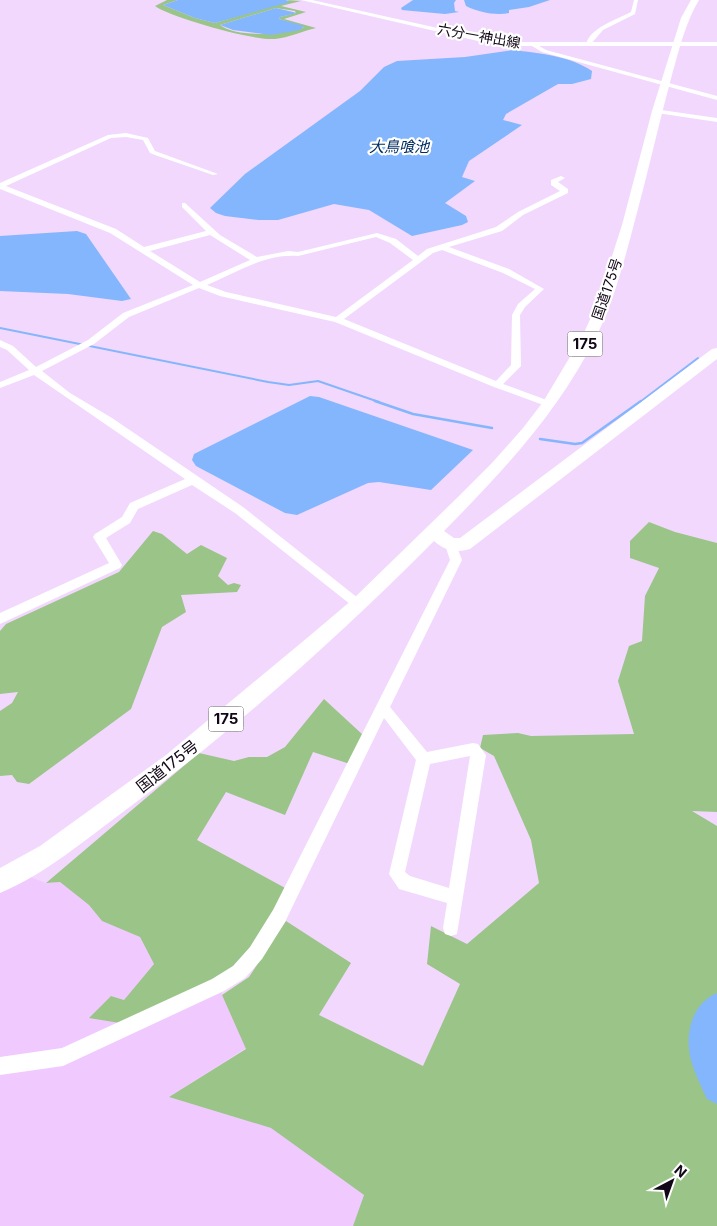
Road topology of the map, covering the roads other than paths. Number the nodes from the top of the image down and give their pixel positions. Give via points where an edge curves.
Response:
1 (308, 0) edge
2 (636, 0) edge
3 (695, 0) edge
4 (588, 44) junction
5 (677, 44) junction
6 (717, 44) edge
7 (534, 45) junction
8 (665, 84) junction
9 (717, 98) edge
10 (657, 111) junction
11 (717, 116) edge
12 (717, 120) edge
13 (215, 174) dead end
14 (561, 178) dead end
15 (0, 186) edge
16 (185, 205) dead end
17 (212, 232) junction
18 (441, 247) junction
19 (143, 250) junction
20 (417, 259) junction
21 (256, 260) junction
22 (200, 285) junction
23 (338, 320) junction
24 (0, 343) edge
25 (717, 352) edge
26 (35, 371) junction
27 (0, 385) edge
28 (497, 385) junction
29 (549, 404) junction
30 (193, 480) junction
31 (432, 531) junction
32 (452, 544) junction
33 (359, 605) junction
34 (0, 619) edge
35 (382, 709) junction
36 (424, 759) junction
37 (0, 881) edge
38 (456, 898) junction
39 (451, 928) dead end
40 (0, 1066) edge

1 - 7 main road, 六分一神出線 via 478,39
2 - 4 street via 633,13 603,29
3 - 5 highway, 国道175号 / 175
4 - 5 main road, 六分一神出線
4 - 7 main road, 六分一神出線
5 - 6 main road, 六分一神出線
5 - 8 highway, 国道175号 / 175
7 - 8 street via 544,51
8 - 9 street
8 - 10 highway, 国道175号 / 175
10 - 11 main road
10 - 12 main road
10 - 29 highway, 国道175号 / 175 via 628,225 602,306 590,336
13 - 15 street via 152,152 146,139 110,136
14 - 18 street via 554,183 565,191 526,210 499,229
15 - 19 street via 100,225
16 - 17 street via 198,222
17 - 19 street
17 - 21 street
18 - 20 street
18 - 28 street via 506,271 540,289 516,315 516,366
19 - 22 street
20 - 21 street via 393,241 377,235 298,254
20 - 23 street
21 - 22 street
22 - 23 street via 223,294
22 - 26 street via 126,315 91,342
23 - 28 street
24 - 26 street
25 - 32 highway via 464,544
26 - 27 street
26 - 30 street
28 - 29 street
29 - 31 highway, 国道175号 / 175 via 497,468
30 - 33 street via 239,510
30 - 34 street via 134,506 126,520 99,537 116,565
31 - 32 highway
31 - 33 highway, 国道175号 / 175
32 - 35 street via 456,560
33 - 37 highway, 国道175号 / 175 via 174,762 48,854
35 - 36 street
35 - 40 street via 279,916 256,953 239,972 218,985 63,1057
36 - 38 street via 397,874 405,883
36 - 38 street via 473,749 479,755
38 - 39 street

